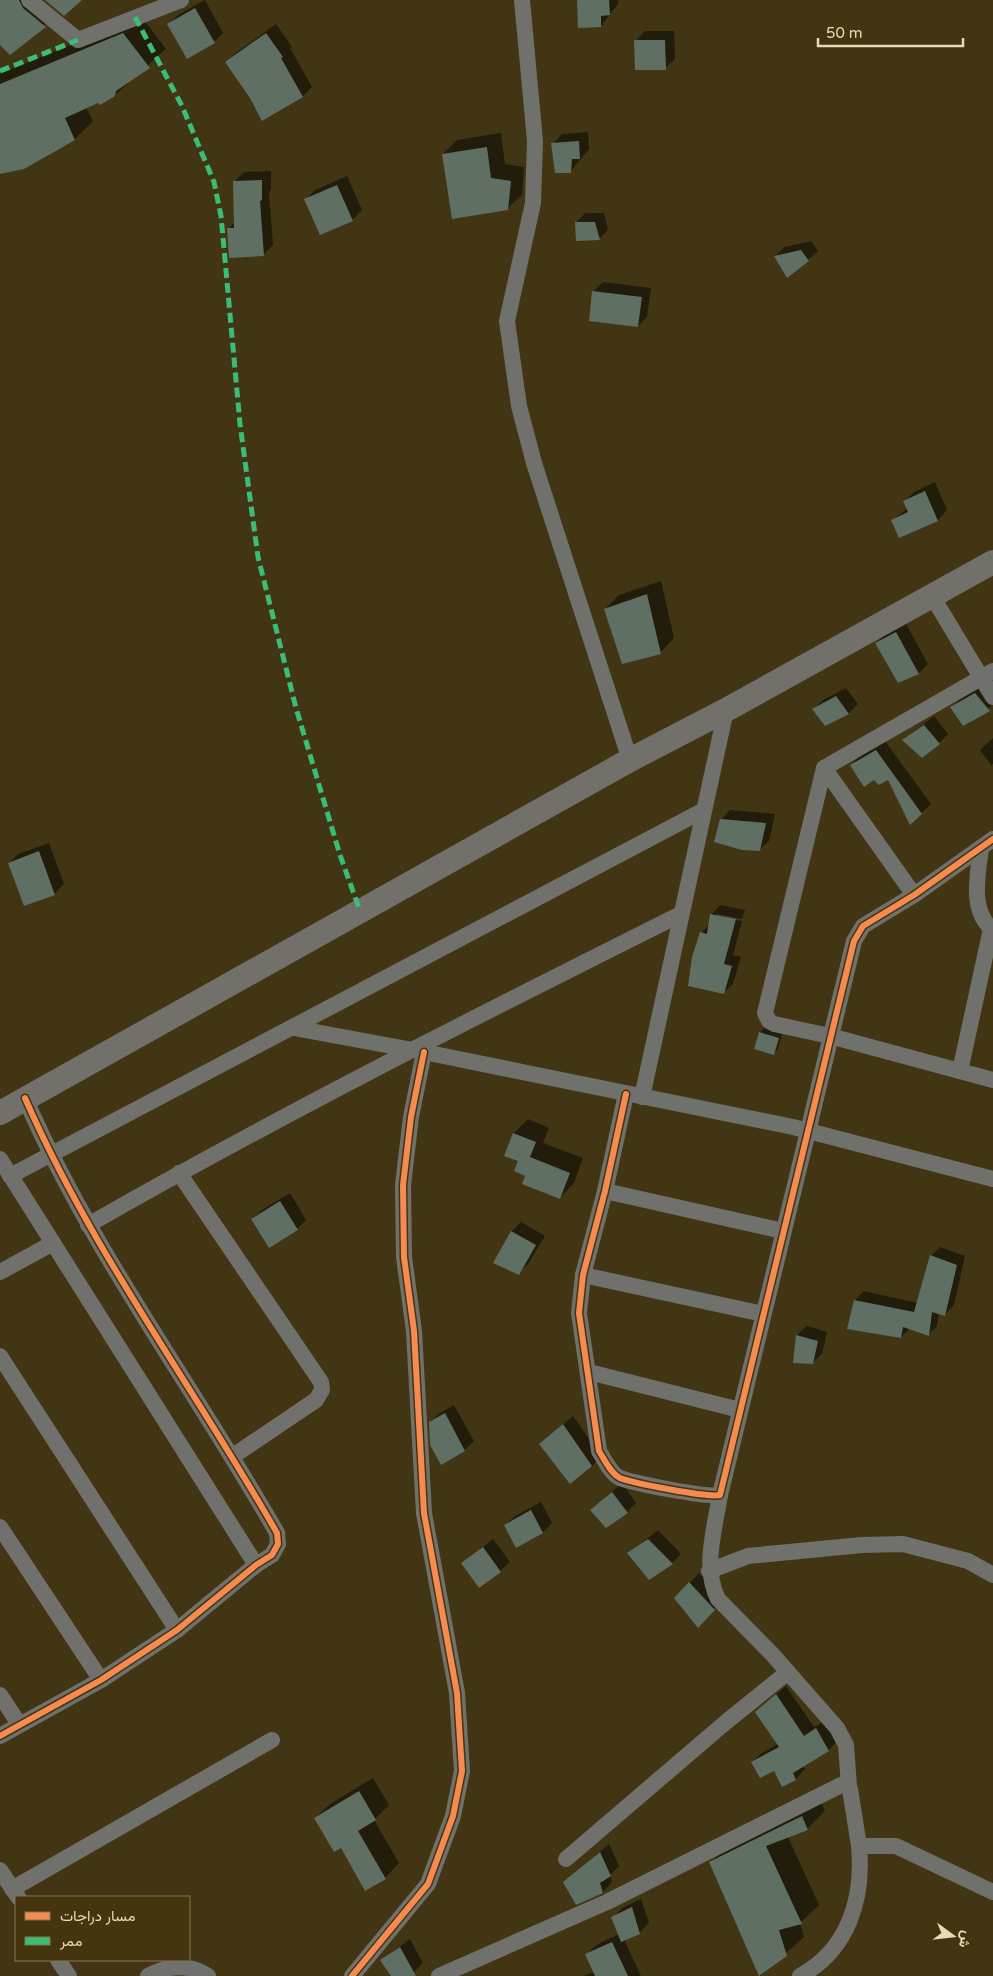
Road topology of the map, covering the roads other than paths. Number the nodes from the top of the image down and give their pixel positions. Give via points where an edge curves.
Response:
1 (29, 0) edge
2 (181, 0) edge
3 (522, 0) edge
4 (156, 4) edge
5 (993, 562) edge
6 (932, 596) junction
7 (987, 675) edge
8 (993, 697) edge
9 (726, 710) junction
10 (630, 760) junction
11 (824, 768) junction
12 (704, 810) junction
13 (987, 844) edge
14 (914, 895) junction
15 (681, 914) junction
16 (992, 929) edge
17 (294, 1028) junction
18 (830, 1036) junction
19 (417, 1051) junction
20 (960, 1071) junction
21 (993, 1080) edge
22 (634, 1095) junction
23 (25, 1098) junction
24 (0, 1112) edge
25 (807, 1131) junction
26 (50, 1155) junction
27 (0, 1159) edge
28 (179, 1173) junction
29 (10, 1176) junction
30 (993, 1179) edge
31 (605, 1191) junction
32 (88, 1225) junction
33 (783, 1231) junction
34 (53, 1243) junction
35 (0, 1272) edge
36 (583, 1275) junction
37 (763, 1314) junction
38 (0, 1356) edge
39 (589, 1372) junction
40 (740, 1410) junction
41 (233, 1456) junction
42 (720, 1495) junction
43 (0, 1528) edge
44 (256, 1565) junction
45 (709, 1571) junction
46 (993, 1575) edge
47 (178, 1630) junction
48 (788, 1672) junction
49 (101, 1680) junction
50 (0, 1696) edge
51 (19, 1724) junction
52 (0, 1736) edge
53 (272, 1740) dead end
54 (849, 1786) junction
55 (858, 1846) junction
56 (566, 1859) dead end
57 (0, 1870) edge
58 (993, 1892) edge
59 (15, 1893) edge
60 (59, 1961) edge
61 (69, 1976) edge
62 (148, 1976) edge
63 (208, 1976) edge
64 (352, 1976) edge
65 (439, 1976) edge
66 (801, 1976) edge

1 - 4 street via 78,40
2 - 4 street
3 - 10 street via 535,141 533,204 508,320 519,406 534,463
5 - 6 main road
6 - 7 street
6 - 9 main road
7 - 8 street
7 - 11 street
9 - 10 main road
9 - 12 street
10 - 23 main road
11 - 14 street
11 - 18 street via 765,1013 774,1024
12 - 15 street
12 - 17 street
13 - 14 street
13 - 16 street via 976,889 978,907
14 - 18 street via 862,926 854,940
15 - 19 street
15 - 22 street
16 - 20 street
17 - 19 street
17 - 26 street
18 - 20 street
18 - 25 street
19 - 22 street
19 - 28 street
19 - 64 street via 403,1185 404,1257 414,1331 424,1513 458,1693 462,1771 453,1816 428,1884
20 - 21 street
22 - 25 street
22 - 31 street
23 - 24 main road
23 - 26 street
25 - 30 street
25 - 33 street
26 - 29 street
26 - 32 street
27 - 29 street
28 - 32 street
28 - 41 street via 321,1382 322,1390 316,1400
29 - 34 street
31 - 33 street
31 - 36 street
32 - 41 street
33 - 37 street
34 - 35 street
34 - 44 street
36 - 37 street
36 - 39 street via 579,1313
37 - 40 street
38 - 47 street
39 - 40 street
39 - 42 street via 599,1451 619,1478 703,1495
40 - 42 street
41 - 44 street via 277,1533 278,1544 272,1555
42 - 45 street
43 - 49 street
44 - 47 street
45 - 46 street via 748,1556 903,1544 968,1561
45 - 48 street via 718,1599
47 - 49 street
48 - 54 street via 837,1728 846,1745
48 - 56 street
49 - 51 street
50 - 51 street
51 - 52 street
53 - 59 street
54 - 55 street
54 - 65 street via 841,1785 827,1791 607,1902
55 - 58 street via 896,1846
55 - 66 street via 859,1883 852,1920 817,1967
57 - 59 street
60 - 61 street
62 - 63 street via 175,1966 193,1968

